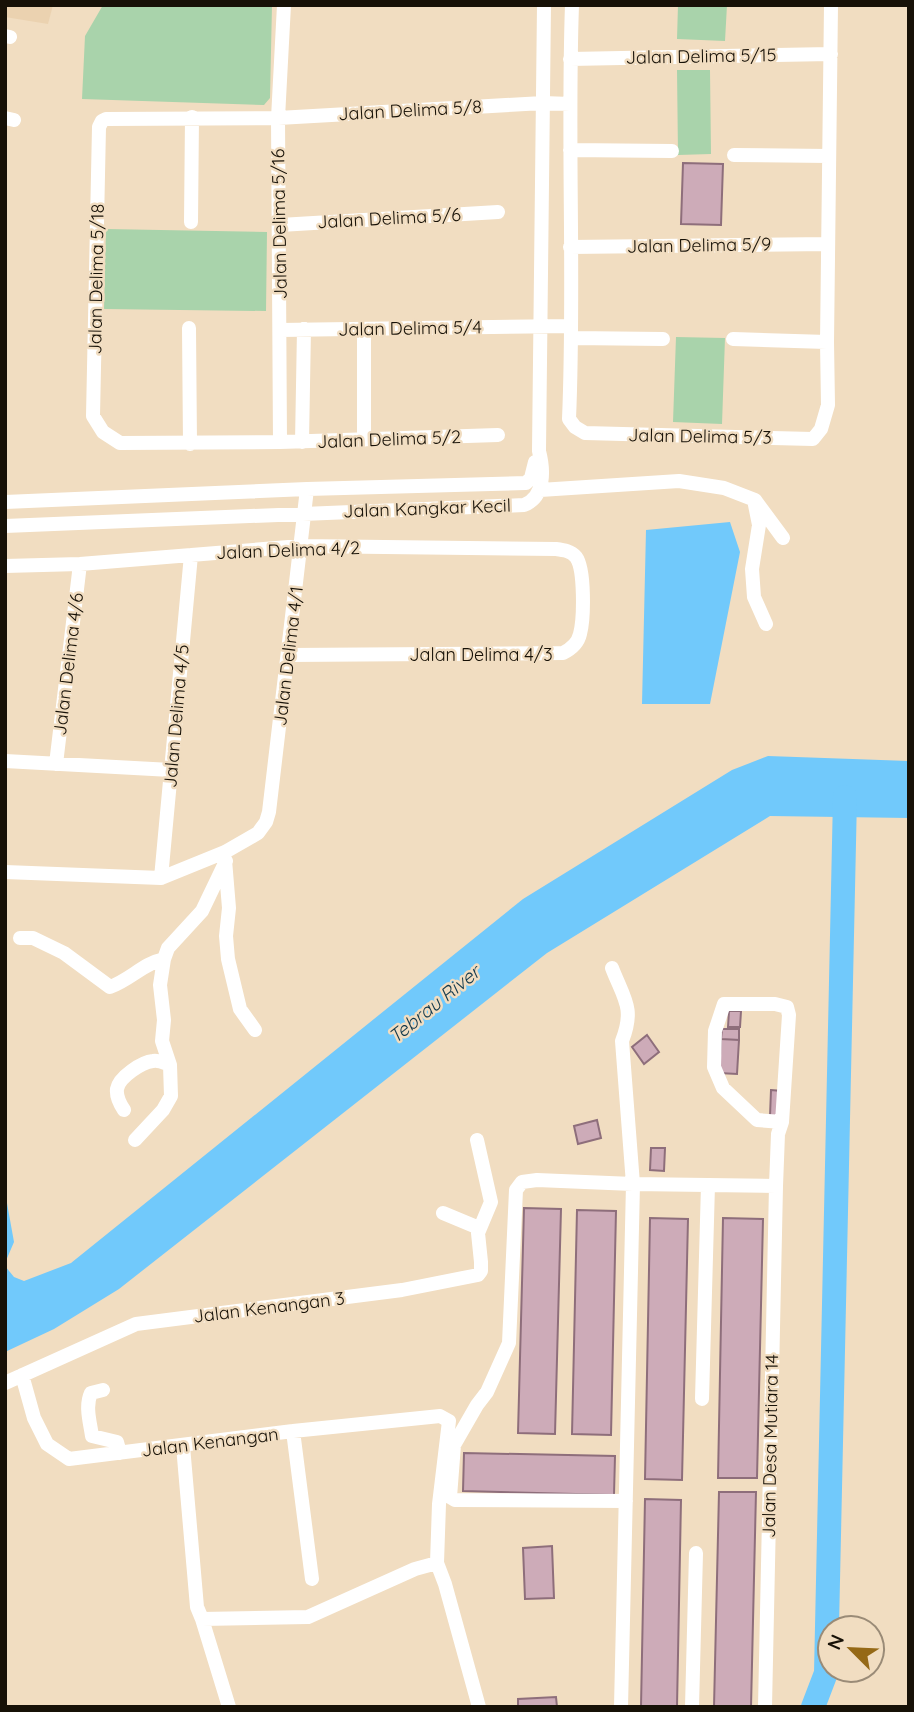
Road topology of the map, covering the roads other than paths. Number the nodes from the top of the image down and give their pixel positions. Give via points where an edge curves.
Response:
1 (284, 5) edge
2 (544, 5) edge
3 (572, 5) edge
4 (831, 5) edge
5 (831, 54) junction
6 (570, 59) junction
7 (543, 103) junction
8 (570, 104) junction
9 (192, 117) junction
10 (278, 118) junction
11 (570, 150) junction
12 (672, 151) dead end
13 (734, 155) dead end
14 (829, 156) junction
15 (498, 212) dead end
16 (191, 222) dead end
17 (280, 225) junction
18 (828, 244) junction
19 (570, 247) junction
20 (540, 327) junction
21 (189, 328) dead end
22 (304, 329) junction
23 (364, 329) junction
24 (280, 330) junction
25 (572, 332) junction
26 (663, 339) dead end
27 (733, 339) dead end
28 (827, 342) junction
29 (498, 435) dead end
30 (364, 440) junction
31 (280, 442) junction
32 (302, 442) junction
33 (190, 444) junction
34 (539, 451) junction
35 (307, 489) junction
36 (540, 490) junction
37 (755, 500) junction
38 (5, 502) edge
39 (304, 513) junction
40 (5, 526) edge
41 (783, 538) dead end
42 (301, 546) junction
43 (571, 553) joint
44 (191, 555) junction
45 (80, 564) junction
46 (5, 566) edge
47 (766, 624) dead end
48 (289, 655) junction
49 (5, 761) edge
50 (56, 764) junction
51 (171, 770) junction
52 (225, 857) junction
53 (5, 872) edge
54 (161, 878) junction
55 (20, 938) dead end
56 (164, 959) junction
57 (612, 968) dead end
58 (255, 1030) dead end
59 (162, 1041) junction
60 (149, 1061) junction
61 (170, 1065) junction
62 (124, 1110) dead end
63 (782, 1122) junction
64 (135, 1140) dead end
65 (477, 1140) dead end
66 (633, 1184) junction
67 (708, 1185) junction
68 (776, 1186) junction
69 (443, 1213) dead end
70 (479, 1228) junction
71 (22, 1375) junction
72 (5, 1383) edge
73 (103, 1390) dead end
74 (702, 1399) dead end
75 (293, 1431) junction
76 (183, 1446) junction
77 (120, 1453) junction
78 (626, 1501) junction
79 (696, 1553) dead end
80 (437, 1563) junction
81 (312, 1579) dead end
82 (202, 1619) junction
83 (229, 1707) edge
84 (479, 1707) edge
85 (621, 1707) edge
86 (692, 1707) edge
87 (765, 1707) edge

1 - 10 street, Jalan Delima 5/16
2 - 7 street
3 - 6 street, Jalan Delima 5/3
4 - 5 street, Jalan Delima 5/3
5 - 6 street, Jalan Delima 5/15
5 - 14 street, Jalan Delima 5/3
6 - 8 street, Jalan Delima 5/3
7 - 8 street, Jalan Delima 5/8
7 - 10 street, Jalan Delima 5/8
7 - 20 street
8 - 11 street, Jalan Delima 5/3
9 - 10 street, Jalan Delima 5/18
9 - 16 street
9 - 33 street, Jalan Delima 5/18 via 106,118 99,127 93,416 103,432 120,443
10 - 17 street, Jalan Delima 5/16
11 - 12 street
11 - 19 street, Jalan Delima 5/3
13 - 14 street
14 - 18 street, Jalan Delima 5/3
15 - 17 street, Jalan Delima 5/6
17 - 24 street, Jalan Delima 5/16
18 - 19 street, Jalan Delima 5/9
18 - 28 street, Jalan Delima 5/3
19 - 25 street, Jalan Delima 5/3
20 - 23 street, Jalan Delima 5/4
20 - 25 street, Jalan Delima 5/4
20 - 34 street
21 - 33 street
22 - 23 street, Jalan Delima 5/4
22 - 24 street, Jalan Delima 5/4
22 - 32 street
23 - 30 street
24 - 31 street, Jalan Delima 5/16
25 - 26 street, Jalan Delima 5/4
25 - 28 street, Jalan Delima 5/3 via 569,419 584,433 813,439 828,404
27 - 28 street
29 - 30 street, Jalan Delima 5/2
30 - 32 street, Jalan Delima 5/2
31 - 32 street, Jalan Delima 5/2
31 - 33 street, Jalan Delima 5/18
34 - 35 street, Jalan Kangkar Kecil via 526,483
34 - 36 street
35 - 38 street, Jalan Kangkar Kecil
35 - 39 street, Jalan Delima 4/1
36 - 37 street via 679,481 724,488
36 - 39 street, Jalan Kangkar Kecil via 524,505
37 - 41 street
37 - 47 street via 759,525 753,587
39 - 40 street, Jalan Kangkar Kecil
39 - 42 street, Jalan Delima 4/1
42 - 43 street, Jalan Delima 4/2 via 556,549
42 - 44 street, Jalan Delima 4/2
42 - 48 street, Jalan Delima 4/1
43 - 48 street, Jalan Delima 4/3 via 581,577 580,634 562,653
44 - 45 street, Jalan Delima 4/2
44 - 51 street, Jalan Delima 4/5
45 - 46 street, Jalan Delima 4/2
45 - 50 street, Jalan Delima 4/6
48 - 52 street, Jalan Delima 4/1 via 270,812 258,833
49 - 50 street
50 - 51 street
51 - 54 street, Jalan Delima 4/5
52 - 54 street
52 - 56 street via 202,911 168,948
52 - 58 street via 228,959 240,1009
53 - 54 street
55 - 56 street via 33,938 64,953 110,987
56 - 59 street
57 - 66 street via 630,1011 622,1041
59 - 60 street
59 - 61 street
60 - 61 street
60 - 62 street via 119,1082 117,1091
61 - 64 street via 171,1096
63 - 63 street, Jalan Desa Mutiara 14 via 757,1120 723,1087 714,1067 715,1031 724,1004 787,1007
63 - 68 street, Jalan Desa Mutiara 14
65 - 70 street via 491,1202
66 - 67 street
66 - 78 street
66 - 78 street via 537,1180 522,1182 516,1190 509,1343 487,1392 454,1445 450,1497
67 - 68 street
67 - 74 street
68 - 87 street, Jalan Desa Mutiara 14
69 - 70 street
70 - 71 street, Jalan Kenangan 3 via 481,1271 474,1277 136,1324
71 - 72 street
71 - 77 street, Jalan Kenangan via 47,1444 69,1459
73 - 77 street via 89,1397 92,1436 117,1442
75 - 76 street, Jalan Kenangan
75 - 80 street, Jalan Kenangan via 440,1416 449,1420
75 - 81 street
76 - 77 street, Jalan Kenangan
76 - 82 street via 197,1607
78 - 85 street
79 - 86 street
80 - 82 street via 308,1617
80 - 84 street
82 - 83 street

